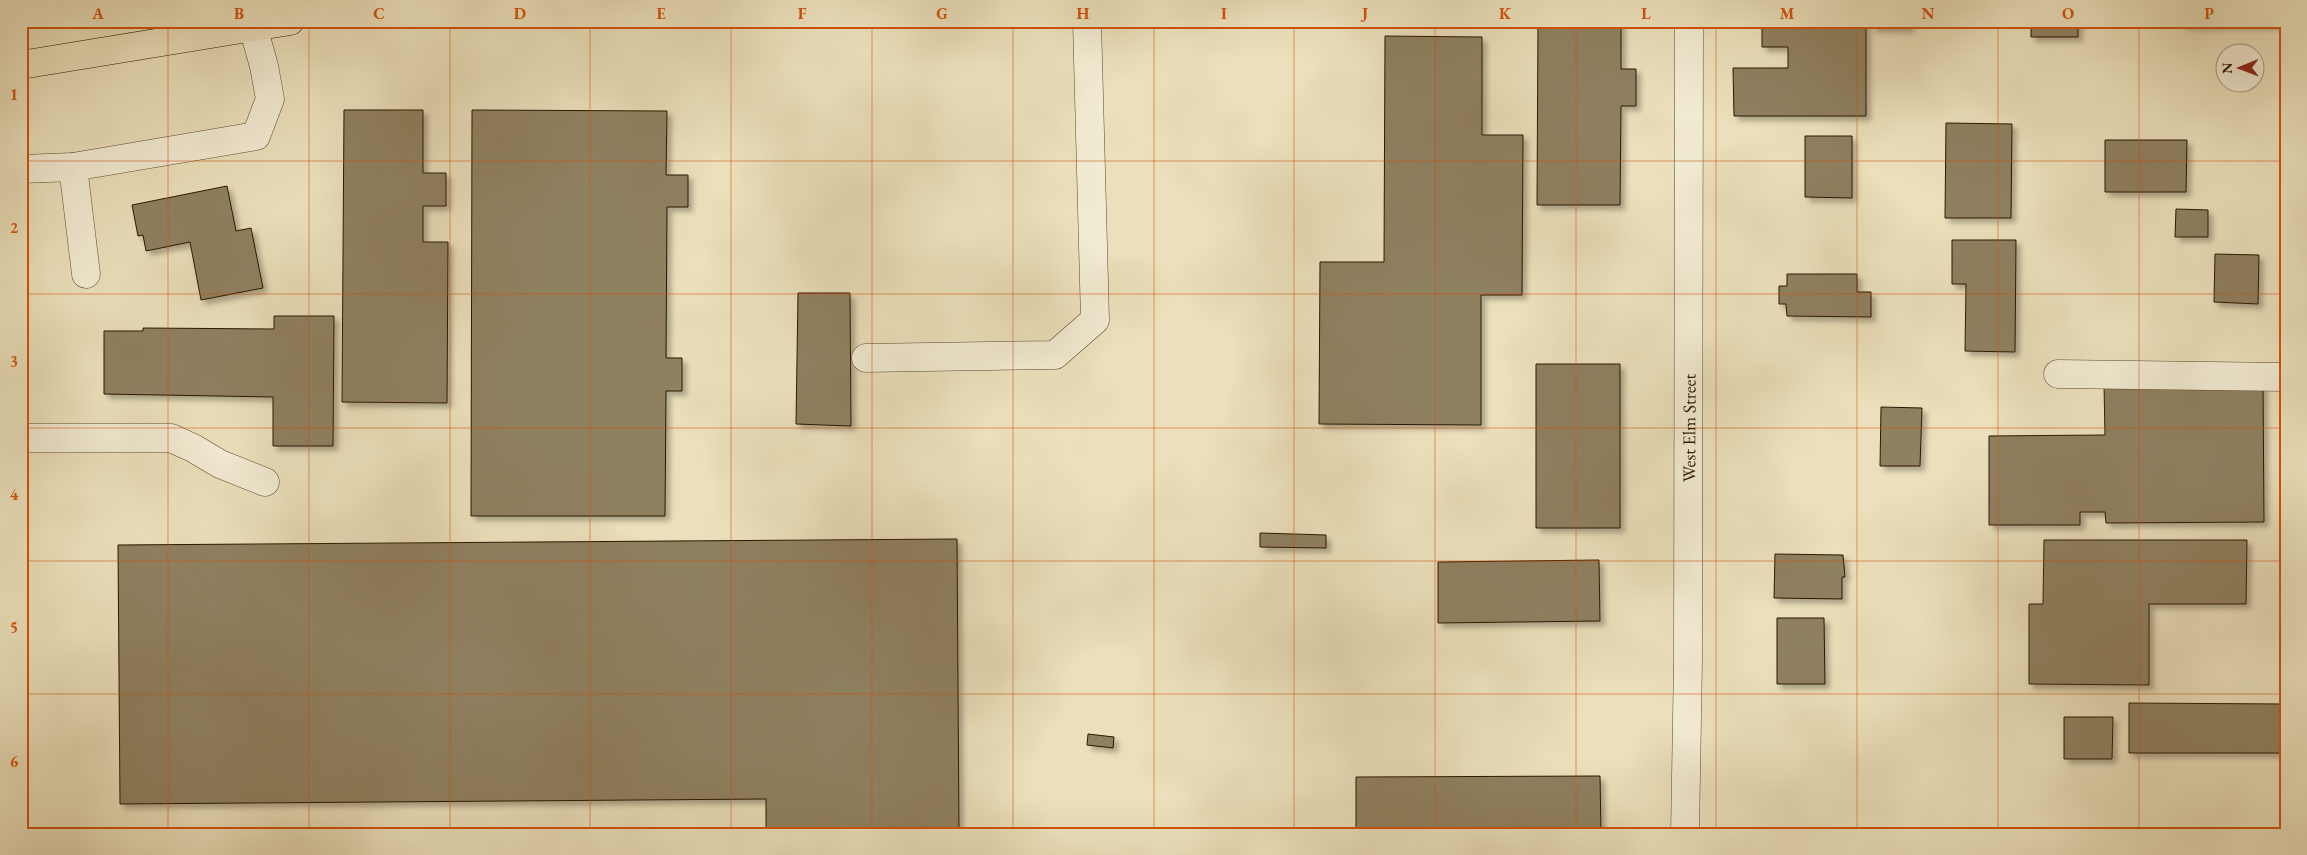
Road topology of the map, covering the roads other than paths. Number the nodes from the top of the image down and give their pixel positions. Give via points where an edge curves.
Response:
1 (290, 21) edge
2 (1087, 21) edge
3 (1689, 21) edge
4 (253, 27) junction
5 (21, 65) edge
6 (73, 167) junction
7 (21, 169) edge
8 (86, 274) dead end
9 (866, 358) dead end
10 (2058, 374) dead end
11 (2286, 377) edge
12 (21, 438) edge
13 (265, 482) dead end
14 (1685, 834) edge

1 - 4 main road
2 - 9 street via 1095,320 1055,355
3 - 14 street, West Elm Street
4 - 5 main road
4 - 6 street via 270,99 256,136
6 - 7 street
6 - 8 street
10 - 11 street
12 - 13 street via 171,438 220,464

